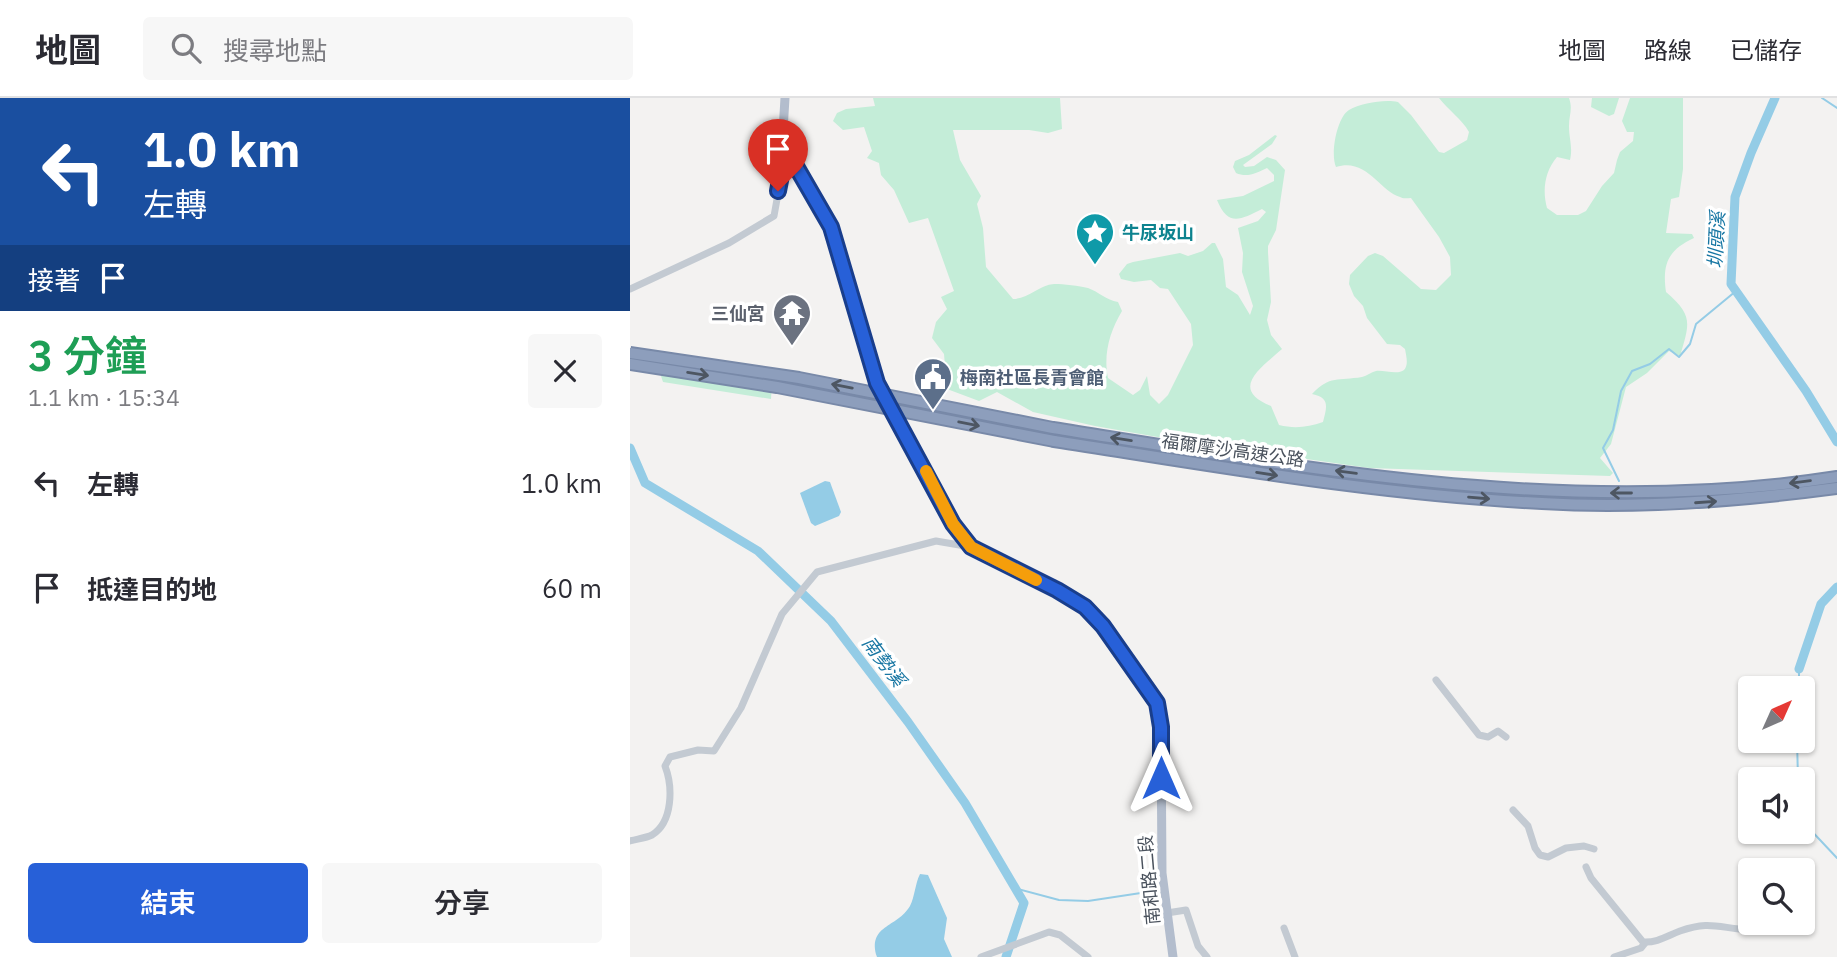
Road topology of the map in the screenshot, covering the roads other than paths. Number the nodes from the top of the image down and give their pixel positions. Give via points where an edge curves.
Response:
1 (785, 98) edge
2 (786, 149) junction
3 (630, 289) edge
4 (630, 353) edge
5 (630, 364) edge
6 (1837, 477) edge
7 (1412, 486) junction
8 (1837, 488) edge
9 (971, 547) junction
10 (1436, 680) dead end
11 (1506, 737) dead end
12 (1513, 810) dead end
13 (630, 841) edge
14 (1594, 849) dead end
15 (1586, 867) dead end
16 (1167, 914) junction
17 (1284, 928) dead end
18 (1738, 929) edge
19 (1645, 943) junction
20 (981, 957) edge
21 (1088, 957) edge
22 (1173, 957) edge
23 (1207, 957) edge
24 (1295, 957) edge
25 (1615, 957) edge

1 - 2 main road, 南和路二段
2 - 3 street via 774,216 729,243
2 - 9 main road, 南和路二段 via 831,227 877,383 953,524
7 -> 4 highway, 福爾摩沙高速公路, bridge via 1053,428 799,378
5 -> 7 highway, 福爾摩沙高速公路, bridge via 777,387 1054,441 1276,475
6 -> 7 highway, 福爾摩沙高速公路 via 1656,493
7 -> 8 highway, 福爾摩沙高速公路 via 1543,504 1679,504
9 - 13 street via 936,541 817,572 782,614 741,708 719,744 714,751 670,757 665,766 668,817 654,834
9 - 16 main road, 南和路二段 via 1085,607 1152,692 1161,727 1161,853
10 - 11 street via 1479,735 1488,737 1498,731
12 - 14 street via 1528,826 1540,855 1548,857 1566,848
15 - 19 street
16 - 22 main road, 南和路二段
16 - 23 street via 1186,910 1198,946
17 - 24 street
18 - 19 street via 1705,925
19 - 25 street
20 - 21 street via 1049,932

